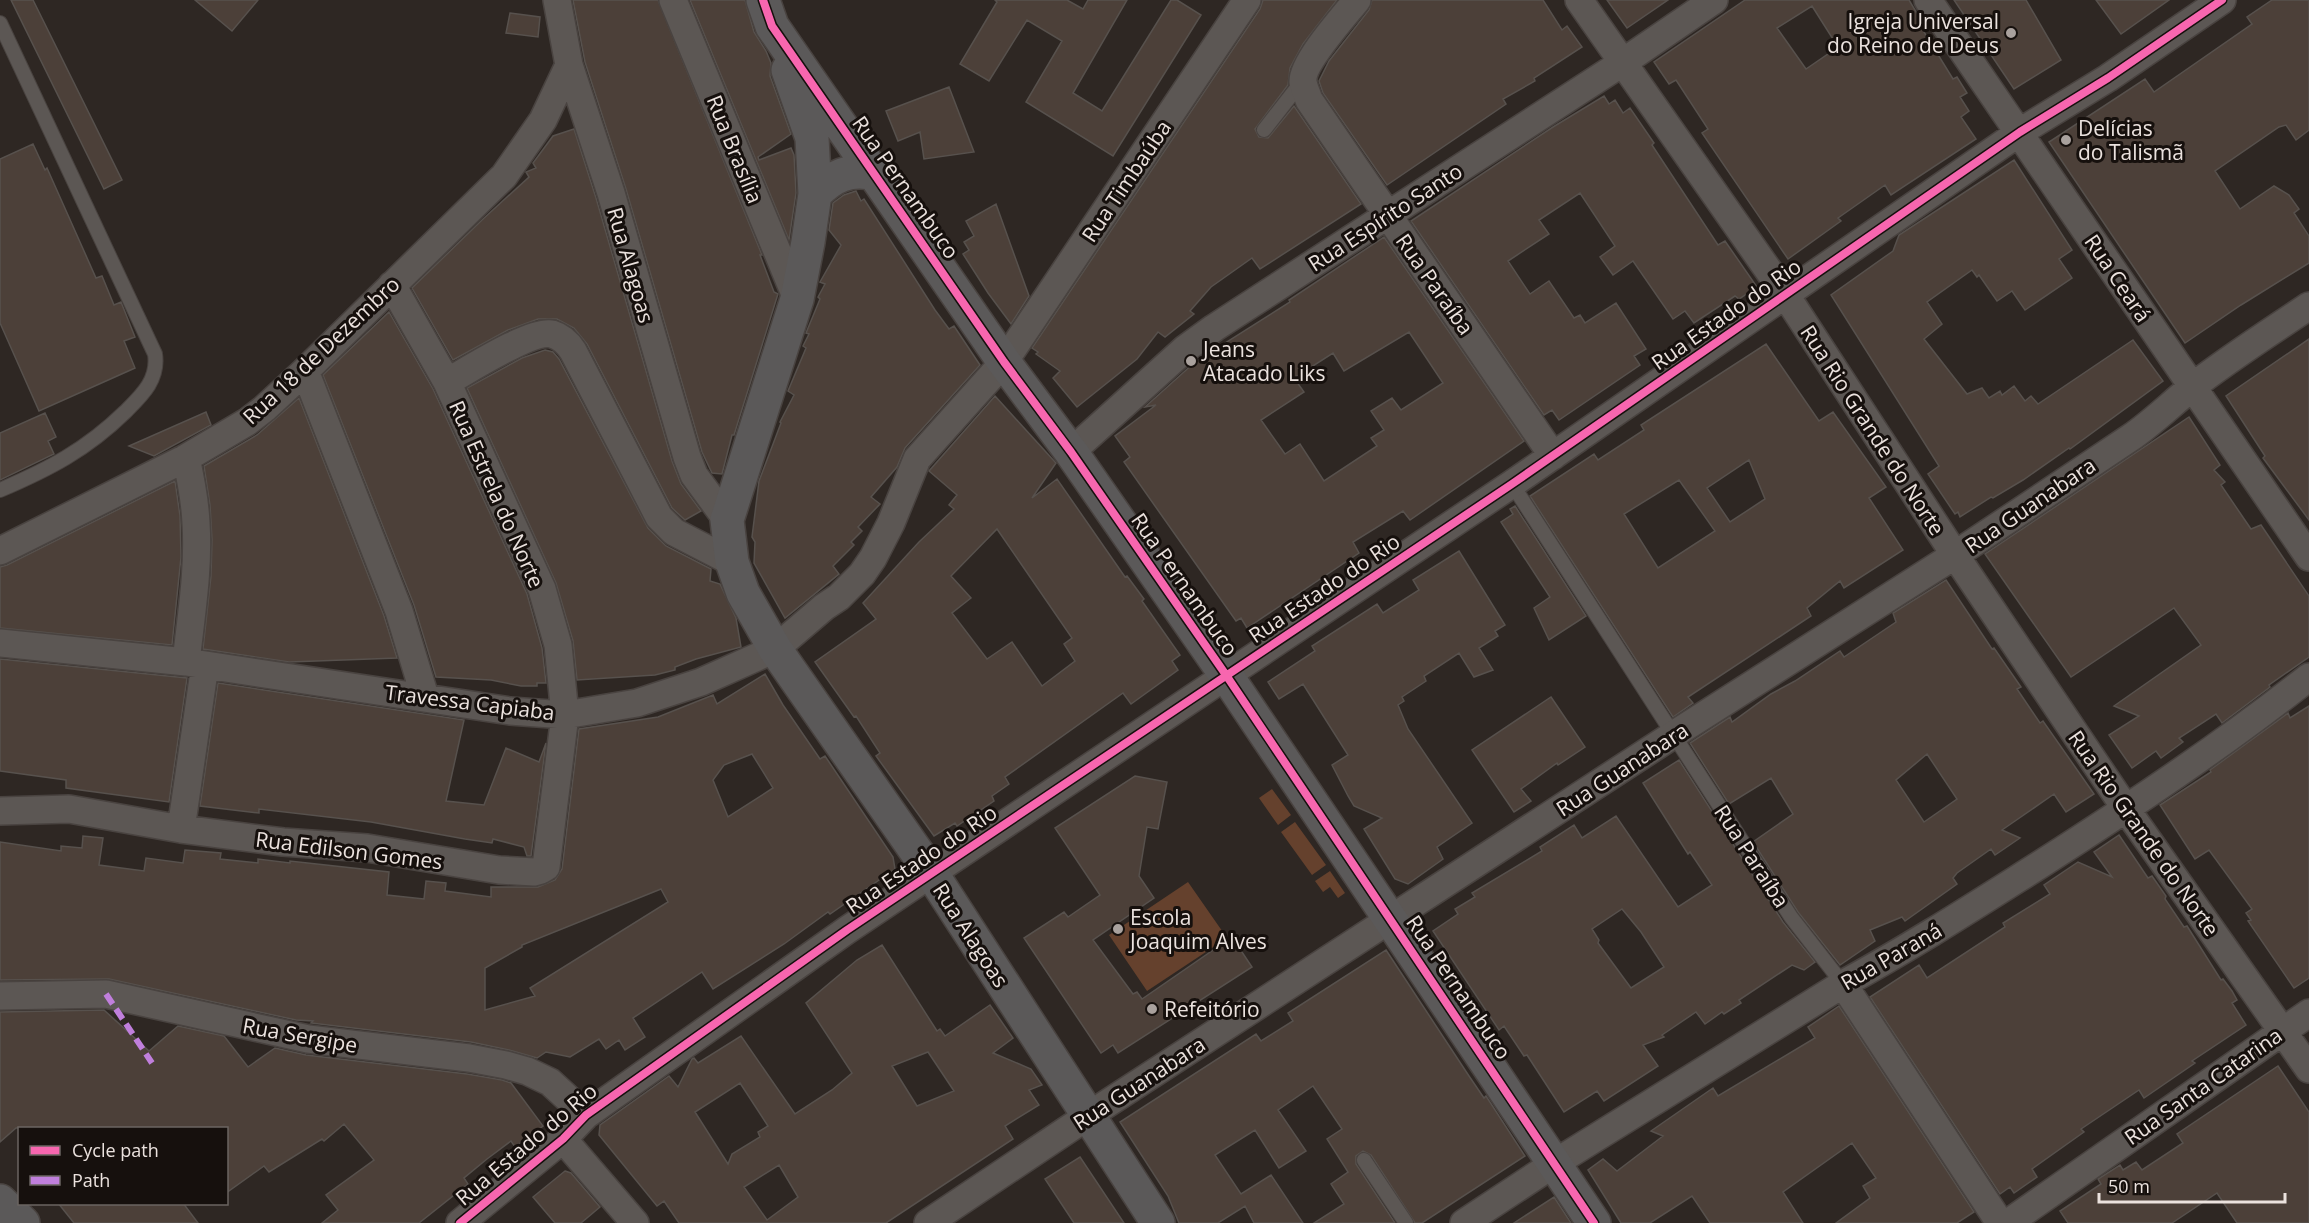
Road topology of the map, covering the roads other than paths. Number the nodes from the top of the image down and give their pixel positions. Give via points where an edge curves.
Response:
1 (557, 0) edge
2 (673, 0) edge
3 (1247, 0) edge
4 (1357, 0) edge
5 (1579, 0) edge
6 (1714, 0) edge
7 (1928, 0) edge
8 (2222, 0) edge
9 (768, 13) edge
10 (0, 23) edge
11 (1622, 63) junction
12 (569, 65) junction
13 (1302, 80) junction
14 (1264, 130) dead end
15 (2020, 132) junction
16 (875, 174) junction
17 (815, 194) junction
18 (1387, 215) junction
19 (392, 285) junction
20 (1785, 294) junction
21 (797, 299) junction
22 (2309, 306) edge
23 (1004, 362) junction
24 (305, 371) junction
25 (447, 382) junction
26 (2192, 388) junction
27 (1071, 452) junction
28 (1552, 456) junction
29 (186, 458) junction
30 (1512, 484) junction
31 (0, 490) edge
32 (727, 520) junction
33 (0, 551) edge
34 (1955, 555) junction
35 (2309, 557) edge
36 (732, 562) junction
37 (0, 643) edge
38 (775, 650) junction
39 (196, 664) junction
40 (1226, 675) junction
41 (2309, 677) edge
42 (425, 697) junction
43 (565, 715) junction
44 (1673, 735) junction
45 (2126, 809) junction
46 (0, 811) edge
47 (181, 828) junction
48 (932, 874) junction
49 (1391, 918) junction
50 (1843, 984) junction
51 (0, 996) edge
52 (2309, 1013) edge
53 (2282, 1030) junction
54 (2309, 1068) edge
55 (586, 1115) junction
56 (1088, 1116) junction
57 (564, 1139) junction
58 (1364, 1160) dead end
59 (1555, 1163) junction
60 (460, 1223) edge
61 (635, 1223) edge
62 (928, 1223) edge
63 (1158, 1223) edge
64 (1406, 1223) edge
65 (1464, 1223) edge
66 (1594, 1223) edge
67 (2000, 1223) edge
68 (2008, 1223) edge

1 - 12 street, Rua Alagoas
2 - 21 street, Rua Brasília
3 - 23 street, Rua Timbaúba
4 - 13 street via 1322,44
5 - 11 street, Rua Rio Grande do Norte
6 - 11 street, Rua Espírito Santo
7 - 15 street, Rua Ceará
8 - 15 street, Rua Estado do Rio
9 - 16 street, Rua Pernambuco
9 - 17 street, Rua Alagoas via 812,138
10 - 31 lane via 156,363 147,391 101,436 60,463
11 - 18 street, Rua Espírito Santo
11 - 20 street, Rua Rio Grande do Norte
12 - 19 street, Rua 18 de Dezembro via 543,120 504,176
12 - 32 street, Rua Alagoas via 611,193 687,458 694,475
13 - 14 lane
13 - 18 street, Rua Paraíba via 1309,100
15 - 20 street, Rua Estado do Rio
15 - 26 street, Rua Ceará
16 - 17 street via 850,171 838,175
16 - 23 street, Rua Pernambuco
17 - 21 street, Rua Alagoas
18 - 27 street, Rua Espírito Santo via 1185,349
18 - 28 street, Rua Paraíba
19 - 24 street, Rua 18 de Dezembro
19 - 25 street, Rua Estrela do Norte
20 - 28 street, Rua Estado do Rio
20 - 34 street, Rua Rio Grande do Norte
21 - 32 street, Rua Alagoas
22 - 26 street, Rua Guanabara
23 - 27 street, Rua Pernambuco
23 - 38 street, Travessa Capiaba via 917,459 891,523 862,574
24 - 29 street, Rua 18 de Dezembro via 247,422
24 - 42 street via 399,611
25 - 36 street via 535,336 552,334 564,339 659,517 674,532
25 - 43 street, Rua Estrela do Norte via 542,589 558,645
26 - 34 street, Rua Guanabara via 2148,426
26 - 35 street, Rua Ceará
27 - 40 street, Rua Pernambuco
28 - 30 street, Rua Estado do Rio
29 - 33 street, Rua 18 de Dezembro
29 - 39 street via 194,497
30 - 40 street, Rua Estado do Rio
30 - 44 lane, Rua Paraíba
32 - 36 street, Rua Alagoas
34 - 44 street, Rua Guanabara
34 - 45 street, Rua Rio Grande do Norte
36 - 38 street, Rua Alagoas via 743,593
37 - 39 street, Travessa Capiaba
38 - 43 street, Travessa Capiaba via 668,694
38 - 48 street, Rua Alagoas
39 - 42 street, Travessa Capiaba
39 - 47 street
40 - 48 street, Rua Estado do Rio
40 - 49 street, Rua Pernambuco
41 - 45 street, Rua Paraná
42 - 43 street, Travessa Capiaba via 510,711
43 - 47 street, Rua Edilson Gomes via 546,867 541,870 499,870 367,848 283,842
44 - 49 street, Rua Guanabara
44 - 50 lane, Rua Paraíba via 1791,917
45 - 50 street, Rua Paraná via 1956,918
45 - 53 street, Rua Rio Grande do Norte
46 - 47 street, Rua Edilson Gomes via 69,809
48 - 55 street, Rua Estado do Rio
48 - 56 street, Rua Alagoas
49 - 56 street, Rua Guanabara
49 - 59 street, Rua Pernambuco
50 - 59 street, Rua Paraná
50 - 67 street, Rua Paraíba
51 - 55 street, Rua Sergipe via 105,994 308,1039 506,1065 550,1082
52 - 53 street, Rua Santa Catarina
53 - 54 street, Rua Rio Grande do Norte
53 - 68 street, Rua Santa Catarina
55 - 57 street, Rua Estado do Rio
56 - 62 street, Rua Guanabara
56 - 63 street, Rua Alagoas
57 - 60 street, Rua Estado do Rio
57 - 61 street
58 - 64 lane
59 - 65 street, Rua Paraná
59 - 66 street, Rua Pernambuco

